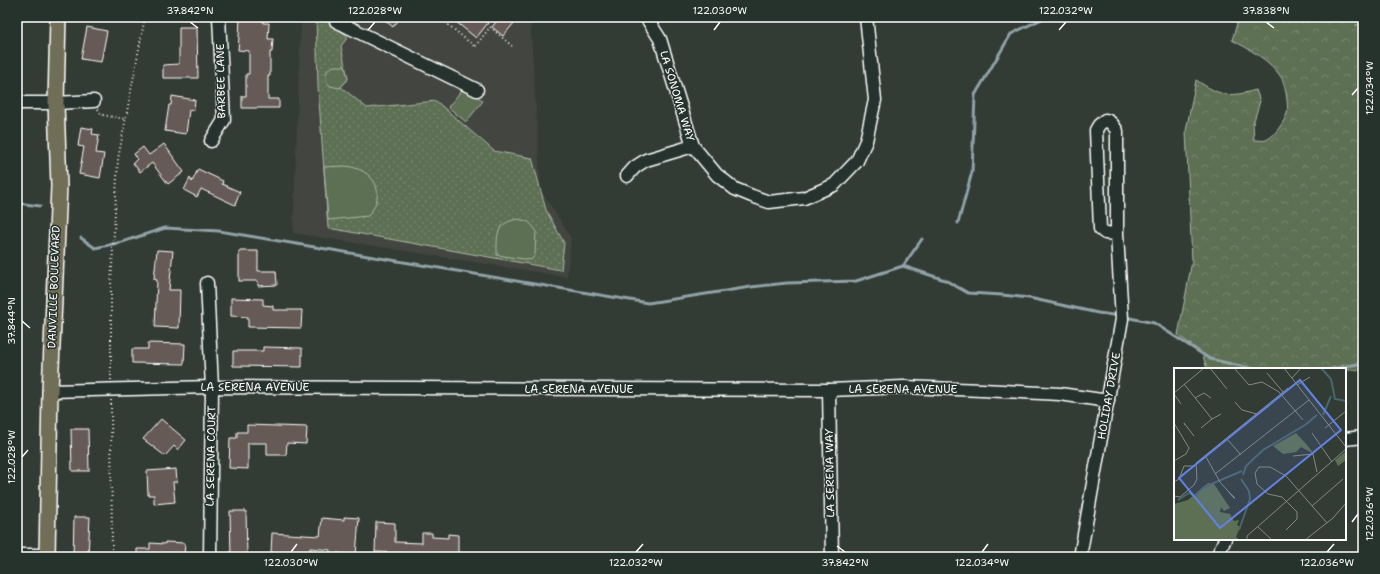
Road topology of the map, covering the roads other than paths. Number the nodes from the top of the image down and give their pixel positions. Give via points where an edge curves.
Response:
1 (58, 17) edge
2 (219, 17) edge
3 (334, 17) edge
4 (646, 17) edge
5 (866, 17) edge
6 (477, 90) dead end
7 (94, 101) road end
8 (17, 102) edge
9 (56, 103) junction
10 (211, 141) dead end
11 (692, 146) junction
12 (627, 176) dead end
13 (1117, 234) junction
14 (207, 283) dead end
15 (212, 387) junction
16 (50, 390) junction
17 (829, 390) junction
18 (1108, 401) junction
19 (1363, 437) edge
20 (1346, 439) edge
21 (1225, 540) edge
22 (17, 555) edge
23 (47, 556) edge
24 (210, 557) edge
25 (832, 557) edge
26 (1080, 557) edge
27 (1217, 557) edge

1 - 9 main road, DANVILLE BOULEVARD
2 - 10 street, BARBEE LANE via 224,120
3 - 6 street via 336,21
4 - 11 street, LA SONOMA WAY via 660,39
5 - 11 street, LA SONOMA WAY via 875,100 866,141 857,161 834,185 804,198 769,202 735,189 717,175
7 - 9 street
8 - 9 street
9 - 16 main road, DANVILLE BOULEVARD via 59,186
11 - 12 street via 646,160
13 - 13 street, HOLIDAY DRIVE via 1117,131 1105,120 1096,130 1100,229 1105,233
13 - 18 street, HOLIDAY DRIVE via 1122,316
14 - 15 street, LA SERENA COURT
15 - 16 street, LA SERENA AVENUE
15 - 17 street, LA SERENA AVENUE
15 - 24 street, LA SERENA COURT
16 - 23 main road, DANVILLE BOULEVARD
17 - 18 street, LA SERENA AVENUE via 904,387 982,390 1060,394
17 - 25 street, LA SERENA WAY
18 - 26 street, HOLIDAY DRIVE
19 - 20 street
21 - 27 street
22 - 23 street

